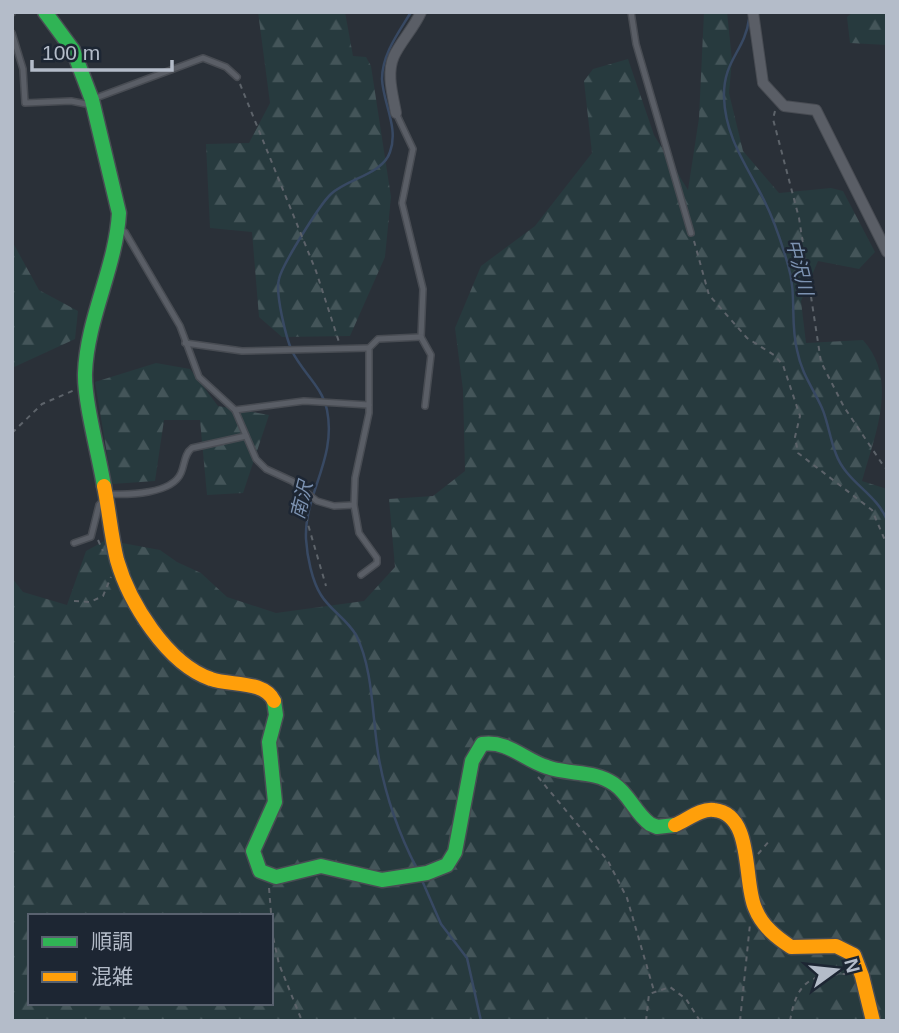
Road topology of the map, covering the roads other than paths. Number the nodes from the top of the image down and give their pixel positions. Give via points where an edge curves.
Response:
1 (45, 12) edge
2 (421, 12) edge
3 (631, 12) edge
4 (753, 12) edge
5 (12, 33) edge
6 (237, 77) road end
7 (93, 103) junction
8 (396, 113) joint
9 (118, 230) junction
10 (691, 233) road end
11 (887, 252) edge
12 (421, 337) junction
13 (186, 343) junction
14 (369, 348) junction
15 (369, 405) junction
16 (425, 406) dead end
17 (236, 410) junction
18 (246, 436) junction
19 (104, 498) junction
20 (354, 505) junction
21 (74, 543) dead end
22 (361, 575) dead end
23 (873, 1021) edge

1 - 7 street via 73,50
2 - 8 street via 393,57 390,82
3 - 10 lane via 636,44
4 - 11 street via 763,83 778,102 816,110
5 - 7 lane via 23,68 25,103
6 - 7 lane via 204,58
7 - 9 street via 117,198
8 - 12 lane via 413,149 402,203 423,289
9 - 13 lane via 125,232
9 - 19 street via 86,355
12 - 14 lane via 378,339
12 - 16 lane via 431,355
13 - 14 lane via 242,351
13 - 17 lane via 204,385
14 - 15 lane
15 - 17 lane via 304,401
15 - 20 lane
17 - 18 lane
18 - 19 lane via 192,448 181,474 170,484
18 - 20 lane via 262,466 322,503
19 - 21 lane via 91,537
19 - 23 street via 125,585 181,662 205,678 264,689 274,698 277,705 269,742 275,802 253,851 254,863 268,876 287,876 321,866 382,880 447,865 456,852 472,761 482,744 496,741 546,768 590,774 615,784 654,826 671,827 701,811 726,814 742,835 756,917 783,942 799,949 835,946 849,950 859,962
20 - 22 lane via 359,533 377,558

